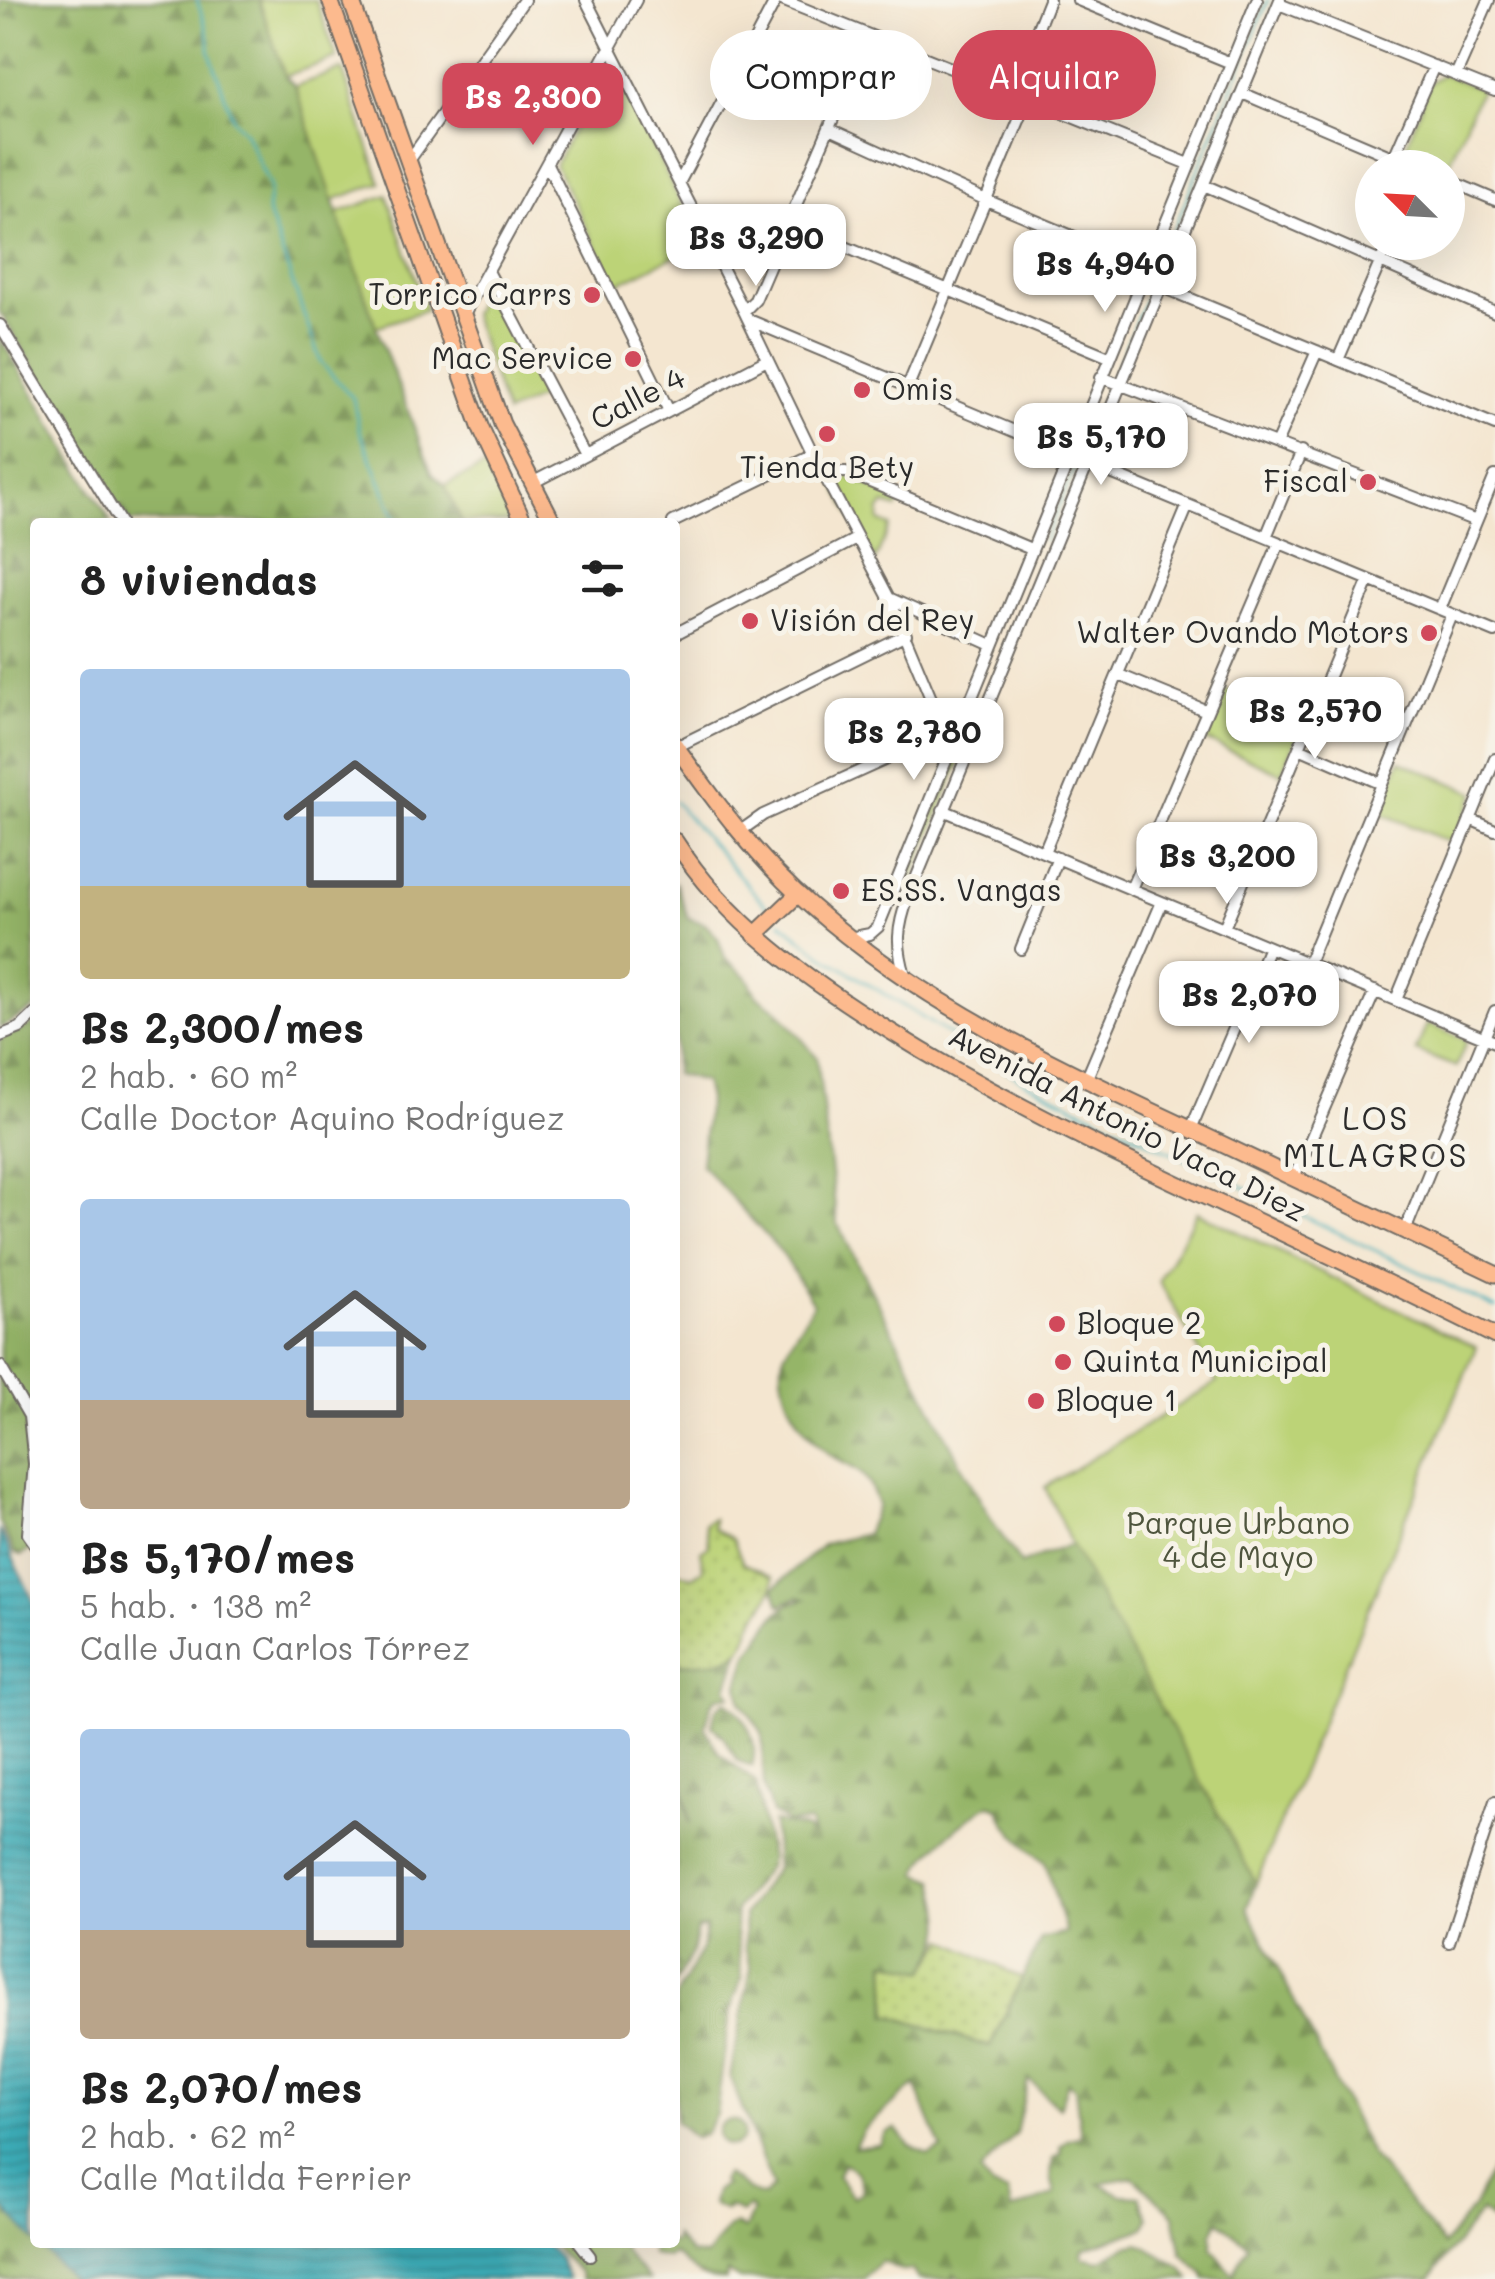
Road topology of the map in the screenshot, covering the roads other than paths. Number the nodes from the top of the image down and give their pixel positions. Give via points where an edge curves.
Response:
1 (333, 0) edge
2 (369, 0) edge
3 (524, 0) edge
4 (586, 0) edge
5 (636, 0) edge
6 (779, 0) edge
7 (1049, 0) edge
8 (1078, 0) edge
9 (1257, 0) edge
10 (1489, 0) edge
11 (1280, 2) edge
12 (353, 5) edge
13 (855, 30) edge
14 (1037, 30) edge
15 (610, 48) junction
16 (1231, 63) junction
17 (1434, 66) junction
18 (1456, 75) junction
19 (1495, 91) edge
20 (1242, 94) junction
21 (834, 120) edge
22 (1019, 120) edge
23 (1080, 120) edge
24 (830, 129) junction
25 (1214, 131) junction
26 (1377, 150) edge
27 (1397, 150) edge
28 (408, 162) junction
29 (547, 164) junction
30 (1189, 164) junction
31 (679, 184) junction
32 (1204, 185) junction
33 (1465, 187) edge
34 (986, 200) junction
35 (1495, 200) edge
36 (788, 223) junction
37 (1381, 262) junction
38 (1146, 267) junction
39 (488, 271) junction
40 (1162, 288) junction
41 (948, 292) junction
42 (1495, 312) edge
43 (464, 314) junction
44 (746, 315) junction
45 (0, 325) edge
46 (1317, 352) junction
47 (1109, 358) junction
48 (767, 360) junction
49 (1338, 360) junction
50 (1111, 381) junction
51 (908, 386) junction
52 (669, 411) junction
53 (1495, 424) edge
54 (1277, 442) junction
55 (1301, 452) junction
56 (813, 454) junction
57 (1070, 454) junction
58 (585, 455) junction
59 (1089, 464) junction
60 (822, 472) junction
61 (1495, 476) edge
62 (532, 483) junction
63 (1061, 504) junction
64 (1188, 505) junction
65 (118, 518) edge
66 (522, 518) edge
67 (551, 518) edge
68 (680, 519) edge
69 (1476, 520) junction
70 (1266, 538) junction
71 (856, 539) junction
72 (1278, 542) junction
73 (1031, 549) junction
74 (1368, 580) junction
75 (888, 598) junction
76 (1440, 610) junction
77 (1452, 615) junction
78 (680, 631) edge
79 (1495, 632) edge
80 (906, 634) junction
81 (992, 645) junction
82 (1118, 675) junction
83 (1207, 711) junction
84 (948, 738) junction
85 (680, 744) edge
86 (1298, 748) junction
87 (680, 751) edge
88 (1495, 759) edge
89 (1382, 784) junction
90 (943, 810) junction
91 (1470, 819) junction
92 (1495, 830) edge
93 (739, 832) junction
94 (680, 848) edge
95 (1044, 852) junction
96 (1058, 858) junction
97 (1131, 889) junction
98 (893, 892) junction
99 (908, 898) junction
100 (793, 899) junction
101 (1162, 902) junction
102 (1224, 928) junction
103 (758, 932) junction
104 (849, 938) junction
105 (1270, 947) junction
106 (1021, 949) dead end
107 (1308, 963) junction
108 (905, 975) junction
109 (1375, 991) junction
110 (1396, 1000) junction
111 (1495, 1012) edge
112 (30, 1019) edge
113 (0, 1036) edge
114 (1490, 1040) edge
115 (1086, 1080) junction
116 (1191, 1130) junction
117 (1294, 1178) junction
118 (1405, 1231) junction
119 (1495, 1274) edge
120 (1495, 1336) edge
121 (0, 1366) edge
122 (30, 1426) edge
123 (30, 1511) edge
124 (30, 1537) edge
125 (1495, 1802) edge
126 (1449, 1942) dead end
127 (584, 2248) edge
128 (590, 2256) dead end

1 - 12 highway via 342,13
1 - 66 highway via 481,428
2 - 12 street
3 - 28 street
4 - 15 street
5 - 15 street
6 - 13 street
6 - 31 street
7 - 14 street
8 - 16 street
9 - 16 street
10 - 18 street
11 - 17 street
11 - 20 street
12 - 28 highway
15 - 29 street
15 - 31 street
16 - 25 street
17 - 18 street
17 - 27 street
18 - 19 street
20 - 25 street
20 - 26 street
21 - 24 street
22 - 34 street
23 - 30 street
24 - 34 street
24 - 36 street
25 - 30 street
25 - 32 street
28 - 43 highway
29 - 39 street
29 - 52 street
30 - 38 street
31 - 44 street
32 - 37 street
32 - 40 street
33 - 35 street
34 - 38 street
34 - 41 street
36 - 41 street
36 - 44 street
37 - 42 street
37 - 49 street
38 - 47 street
39 - 43 street
39 - 58 street
40 - 46 street
40 - 50 street
41 - 47 street
41 - 51 street
43 - 62 highway via 502,424
44 - 48 street
44 - 51 street
45 - 65 street
46 - 49 street
46 - 54 street
47 - 50 street
48 - 52 street, Calle 4
48 - 56 street
49 - 53 street
50 - 54 street
50 - 57 street
50 - 59 street
51 - 57 street
52 - 58 street, Calle 4
54 - 55 street
55 - 69 street
55 - 70 street
56 - 60 street
56 - 68 street
57 - 63 street
58 - 62 street, Calle 4
59 - 63 street
59 - 64 street
60 - 71 street
60 - 73 street via 846,472
61 - 69 street
62 - 67 highway
63 - 73 street
63 - 90 street
64 - 70 street
64 - 82 street
69 - 76 street
70 - 72 street
71 - 75 street
71 - 78 street
72 - 74 street
72 - 83 street
73 - 81 street
74 - 76 street
74 - 86 street
75 - 80 street
75 - 81 street
76 - 77 street
77 - 79 street
77 - 89 street
80 - 84 street
80 - 85 street
81 - 84 street
82 - 83 street
82 - 95 street
83 - 97 street
84 - 93 street via 763,815
84 - 98 street
86 - 89 street
86 - 102 street
87 - 93 highway, Avenida Antonio Vaca Diez
88 - 91 street
89 - 107 street
90 - 95 street
90 - 99 street
91 - 92 street
91 - 110 street
93 - 100 highway, Avenida Antonio Vaca Diez
94 - 103 highway, Avenida Antonio Vaca Diez via 720,900
95 - 96 street
96 - 97 street
96 - 106 street
97 - 101 street
98 - 99 street
98 - 104 street via 878,927
99 - 108 street via 896,946
100 - 103 highway
100 - 104 highway, Avenida Antonio Vaca Diez
101 - 102 street
101 - 115 street
102 - 105 street
103 - 120 highway, Avenida Antonio Vaca Diez via 852,1008 990,1092
104 - 108 highway, Avenida Antonio Vaca Diez
105 - 107 street
105 - 116 street
107 - 109 street
108 - 115 highway, Avenida Antonio Vaca Diez
109 - 110 street
109 - 117 street
110 - 114 street
111 - 114 street
112 - 113 street
114 - 118 street
115 - 116 highway, Avenida Antonio Vaca Diez
116 - 117 highway, Avenida Antonio Vaca Diez
117 - 118 highway, Avenida Antonio Vaca Diez
118 - 119 highway, Avenida Antonio Vaca Diez
121 - 122 street
123 - 124 street
125 - 126 street
127 - 128 street

